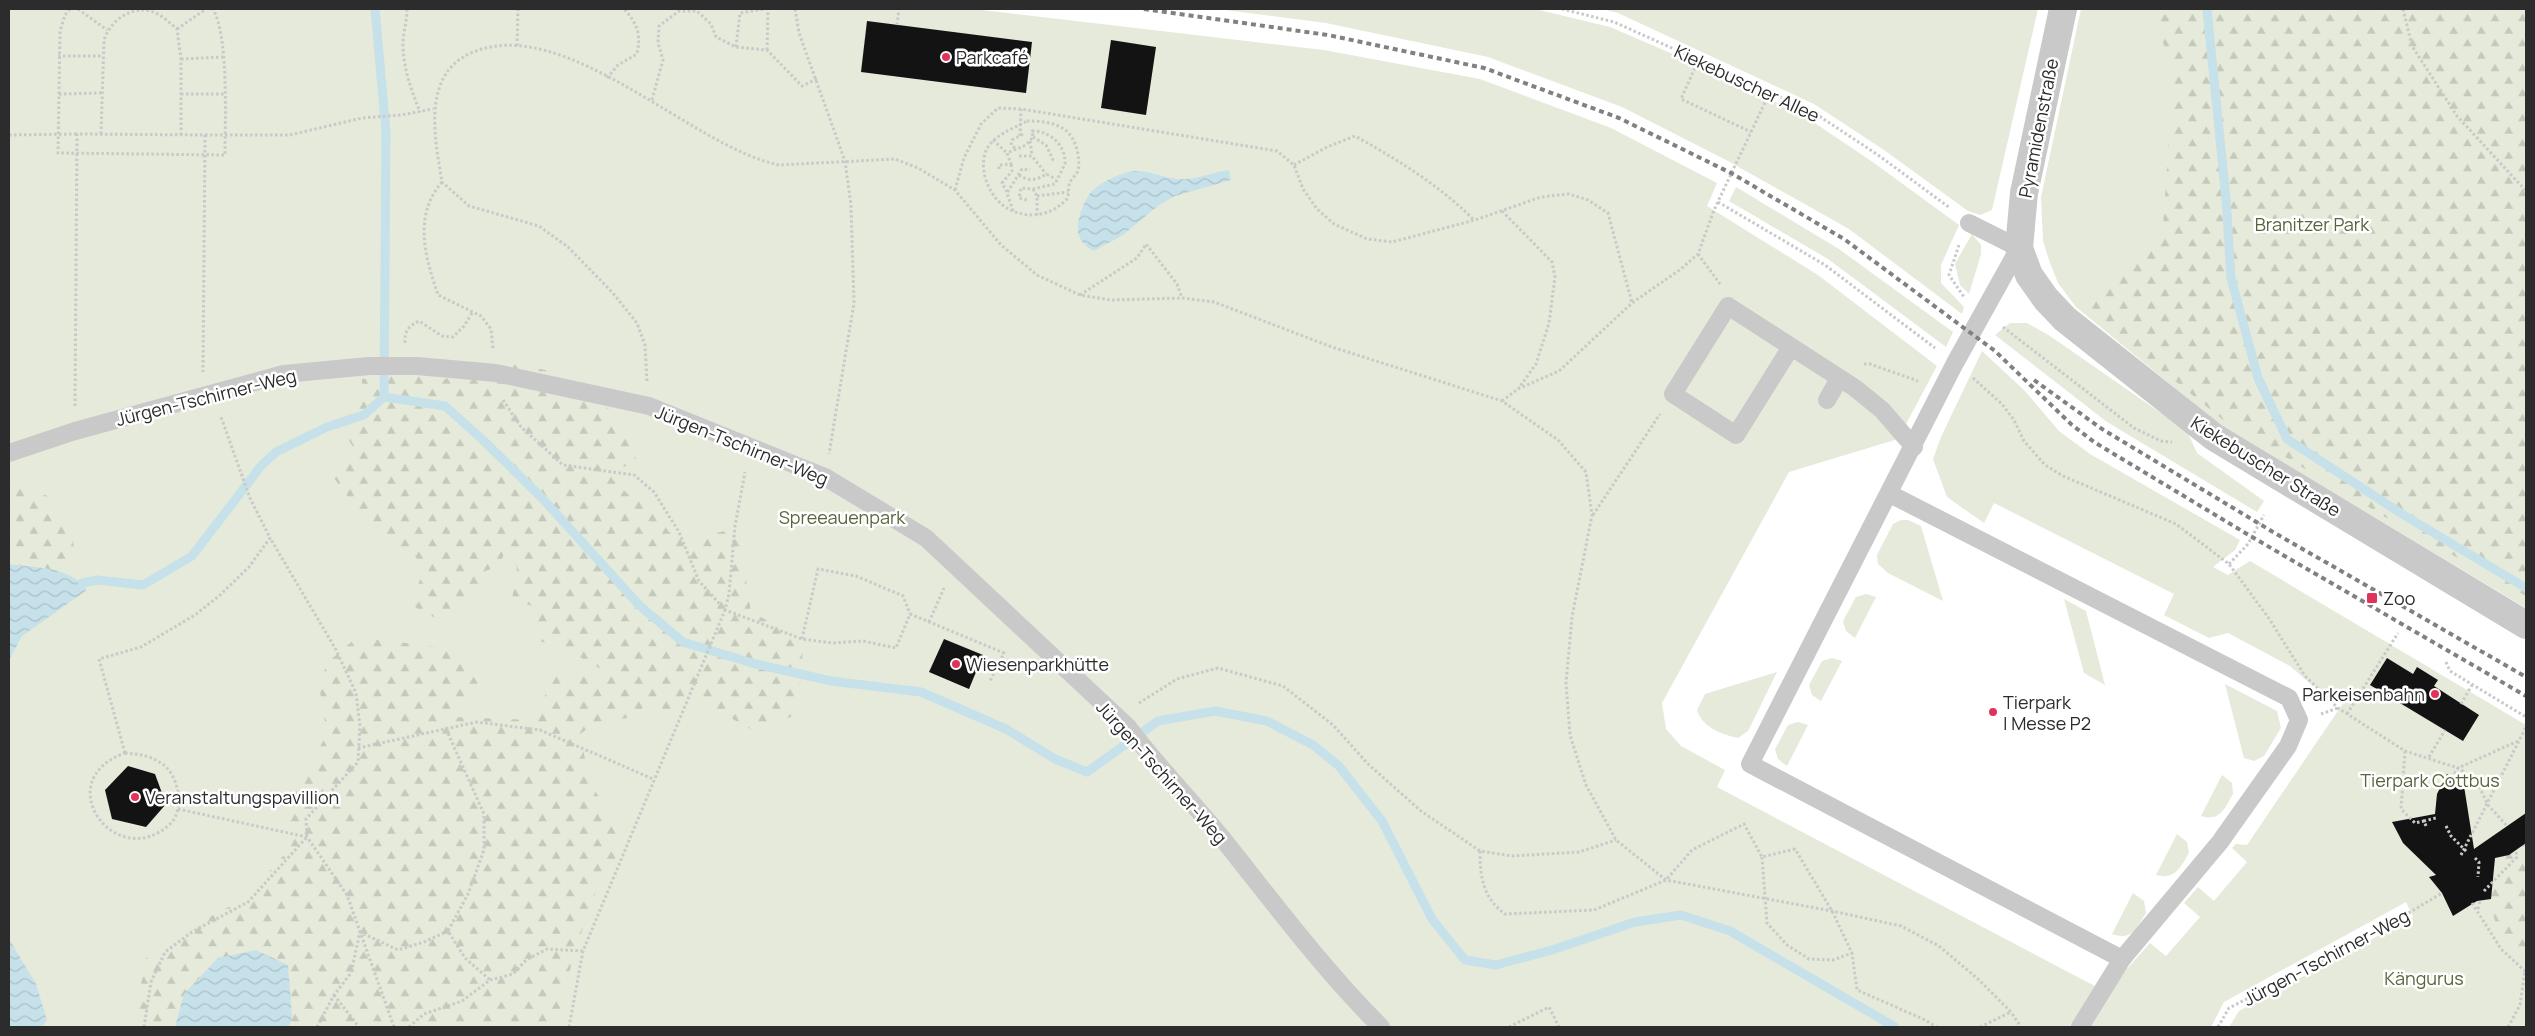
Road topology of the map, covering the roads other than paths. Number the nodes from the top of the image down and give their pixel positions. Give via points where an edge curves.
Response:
1 (2063, 9) edge
2 (1969, 223) road end
3 (2019, 248) junction
4 (1791, 347) junction
5 (1839, 379) junction
6 (1827, 400) dead end
7 (1914, 447) junction
8 (9, 452) edge
9 (1890, 494) junction
10 (2526, 625) edge
11 (2122, 959) junction
12 (1381, 1027) edge
13 (2080, 1027) edge

1 - 3 street, Pyramidenstraße via 2024,193
2 - 3 lane
3 - 7 lane via 1955,363
3 - 10 street, Kiekebuscher Straße via 2030,275 2065,319 2214,437
4 - 4 lane via 1728,306 1673,394 1736,435
4 - 5 lane
5 - 6 lane
5 - 7 lane via 1882,410
7 - 9 lane
8 - 12 lane, Jürgen-Tschirner-Weg via 284,374 369,366 412,366 496,373 649,406 825,477 926,538 1123,722 1330,971
9 - 11 lane via 1750,764
9 - 11 lane via 2289,698 2299,720 2288,746 2220,842
11 - 13 lane

